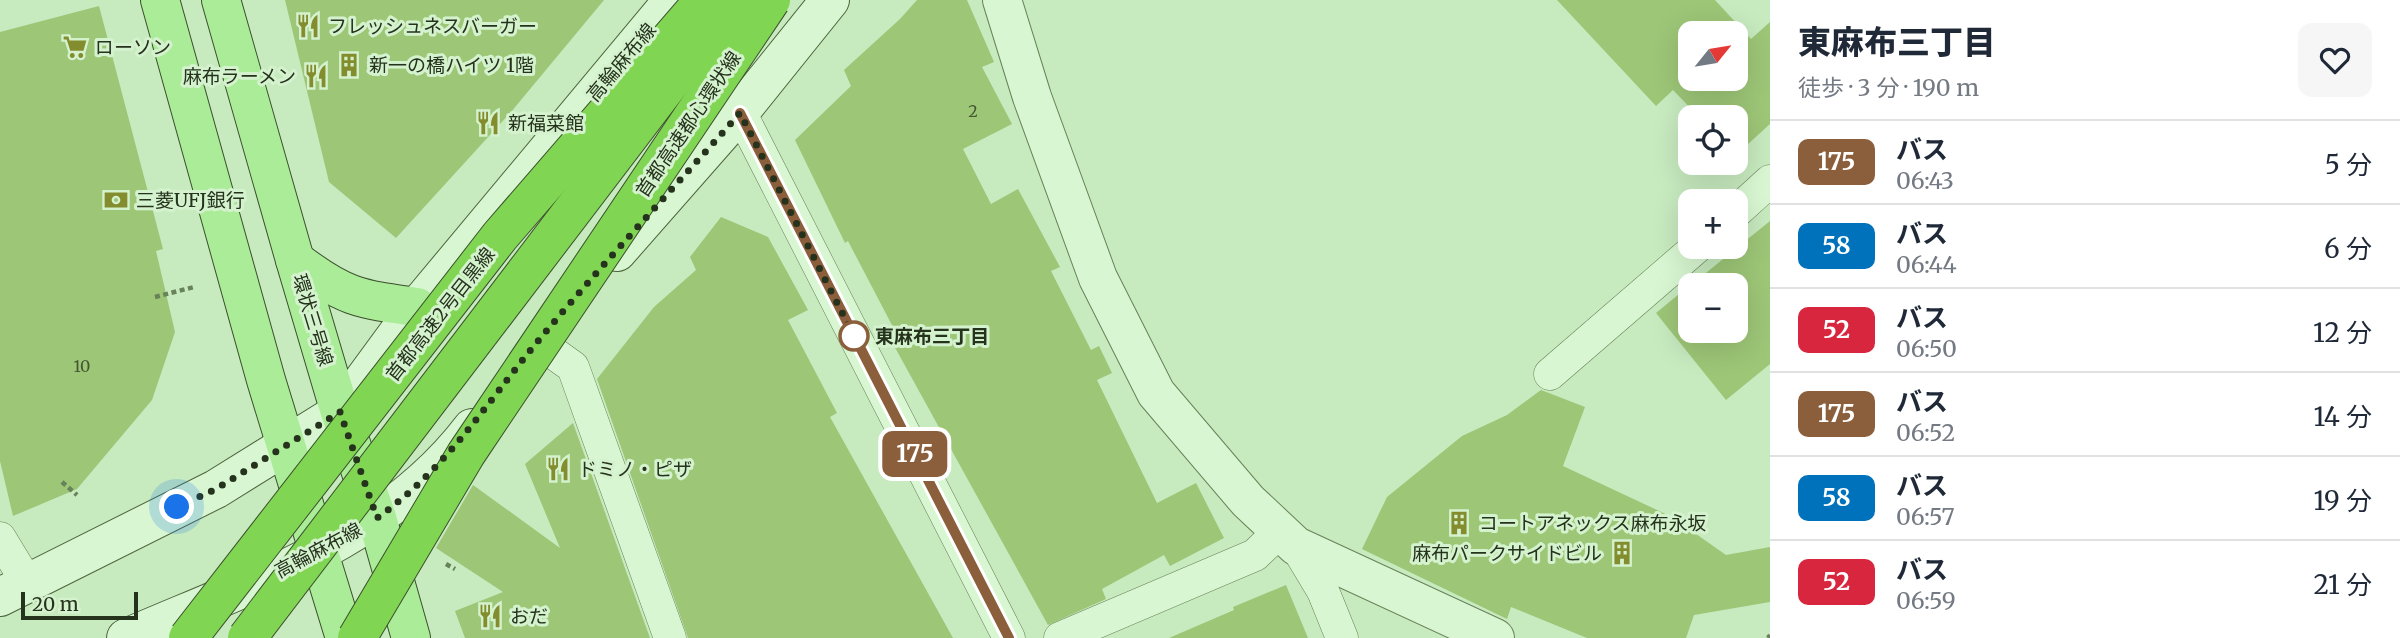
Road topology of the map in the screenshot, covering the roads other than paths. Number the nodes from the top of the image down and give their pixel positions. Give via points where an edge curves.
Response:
1 (160, 0) edge
2 (221, 0) edge
3 (733, 0) edge
4 (746, 0) edge
5 (771, 0) edge
6 (830, 0) edge
7 (1002, 0) edge
8 (678, 1) edge
9 (740, 113) junction
10 (1770, 181) edge
11 (1748, 201) edge
12 (1683, 259) edge
13 (295, 260) junction
14 (418, 307) junction
15 (538, 342) junction
16 (1549, 374) dead end
17 (340, 412) junction
18 (286, 447) junction
19 (377, 518) junction
20 (0, 538) edge
21 (1289, 538) junction
22 (319, 553) junction
23 (14, 591) edge
24 (126, 638) edge
25 (188, 638) edge
26 (247, 638) edge
27 (334, 638) edge
28 (345, 638) edge
29 (357, 638) edge
30 (411, 638) edge
31 (670, 638) edge
32 (1009, 638) edge
33 (1060, 638) edge
34 (1342, 638) edge
35 (1494, 638) edge

1 - 18 main road
2 - 13 main road, 環状三号線
3 - 26 highway, 首都高速2号目黒線, bridge
4 - 27 highway, 首都高速都心環状線 via 450,441
5 - 29 highway, 首都高速都心環状線, bridge via 466,454
6 - 9 main road, 高輪麻布線
7 - 21 main road via 1098,278 1156,393 1248,501
8 - 14 main road, 高輪麻布線
8 - 25 highway, 首都高速2号目黒線, bridge
9 - 15 main road, 高輪麻布線
9 - 32 street
10 - 11 street
12 - 16 street
13 - 14 main road via 327,285 357,299
13 - 17 main road, 環状三号線
14 - 17 main road, 高輪麻布線
15 - 19 main road, 高輪麻布線 via 466,437 406,497
15 - 31 street via 573,367
17 - 18 main road, 高輪麻布線
17 - 19 main road, 環状三号線
18 - 22 main road
18 - 23 main road, 高輪麻布線 via 216,489
19 - 22 main road, 高輪麻布線
19 - 30 main road, 環状三号線
20 - 23 street
21 - 33 street
21 - 34 street via 1323,591
21 - 35 main road
22 - 24 main road, 高輪麻布線
22 - 28 main road

